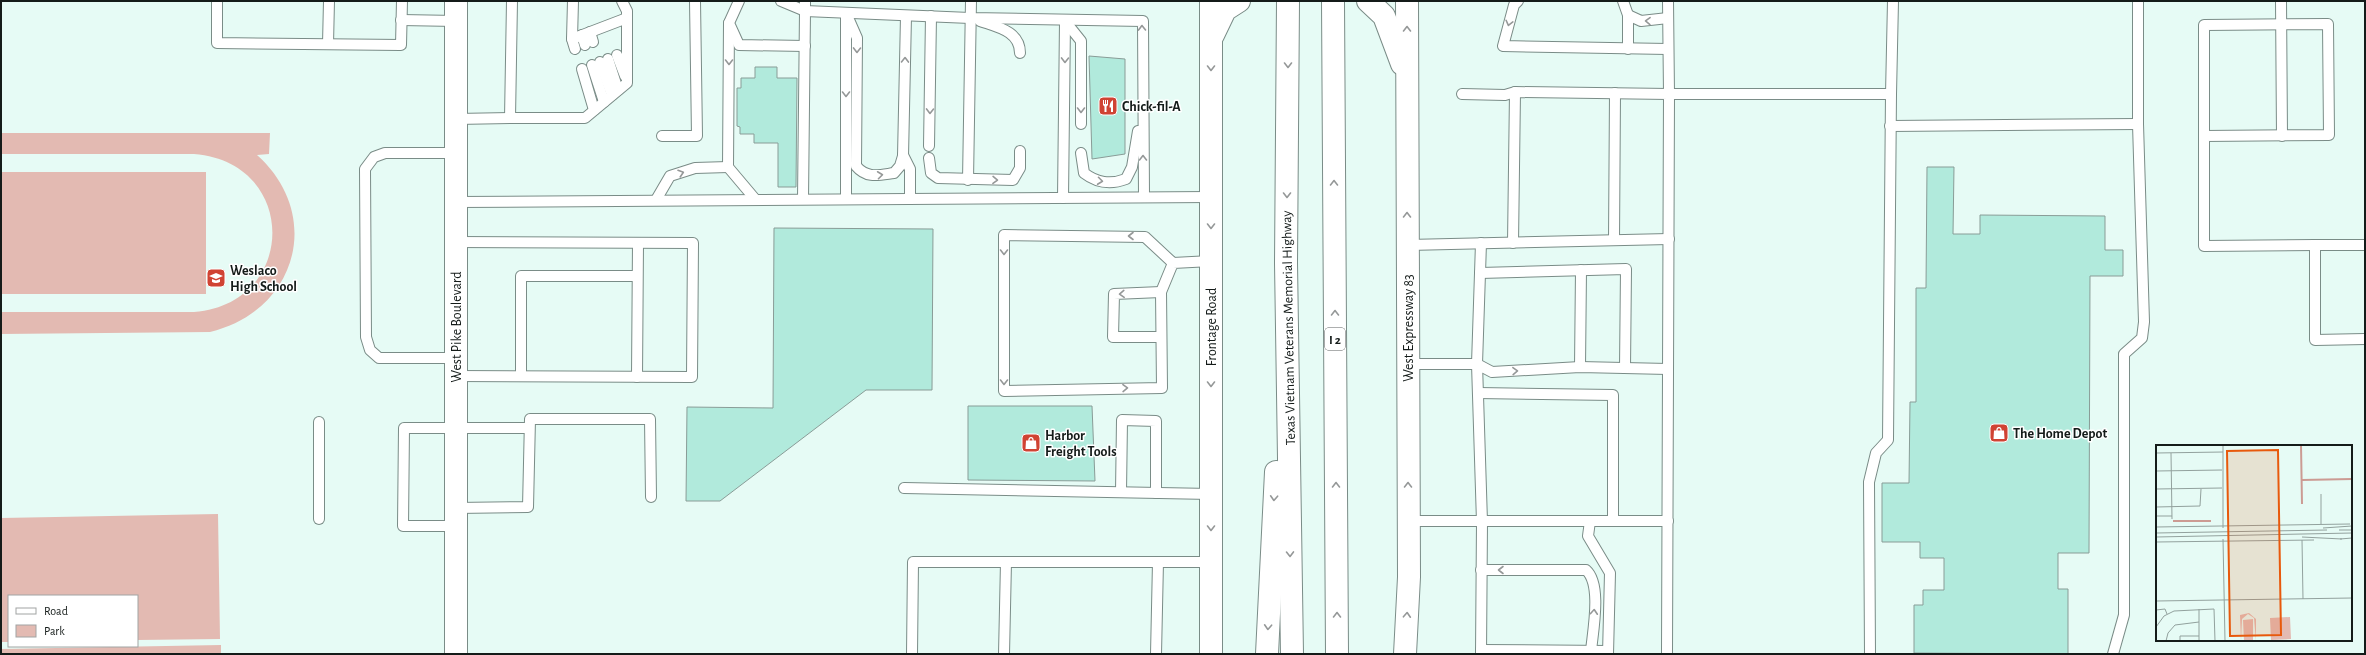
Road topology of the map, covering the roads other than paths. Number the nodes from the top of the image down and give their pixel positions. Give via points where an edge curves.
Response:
1 (217, 1) edge
2 (329, 1) edge
3 (402, 1) edge
4 (512, 1) edge
5 (573, 1) edge
6 (622, 1) edge
7 (696, 1) edge
8 (739, 1) edge
9 (781, 1) edge
10 (971, 1) edge
11 (1211, 1) edge
12 (1239, 1) edge
13 (1288, 1) edge
14 (1333, 1) edge
15 (1368, 1) edge
16 (1407, 1) edge
17 (1518, 1) edge
18 (1623, 1) edge
19 (1668, 1) edge
20 (1893, 1) edge
21 (2138, 1) edge
22 (2281, 1) edge
23 (805, 6) edge
24 (456, 11) edge
25 (846, 13) junction
26 (1628, 15) junction
27 (906, 16) junction
28 (931, 16) junction
29 (627, 18) junction
30 (970, 18) junction
31 (1668, 18) junction
32 (401, 20) junction
33 (1065, 21) junction
34 (729, 23) junction
35 (2281, 24) junction
36 (328, 44) junction
37 (805, 46) junction
38 (1211, 46) junction
39 (1628, 49) junction
40 (1668, 49) junction
41 (1020, 53) dead end
42 (604, 60) junction
43 (582, 69) dead end
44 (1407, 77) junction
45 (627, 82) junction
46 (1516, 92) junction
47 (1615, 93) junction
48 (1462, 94) dead end
49 (1669, 94) junction
50 (1891, 94) junction
51 (612, 96) junction
52 (1143, 103) junction
53 (594, 110) junction
54 (510, 118) junction
55 (456, 119) junction
56 (1081, 124) dead end
57 (2138, 124) junction
58 (1890, 126) junction
59 (662, 136) dead end
60 (2204, 136) junction
61 (2282, 136) junction
62 (929, 146) dead end
63 (1020, 151) dead end
64 (456, 153) junction
65 (1081, 153) dead end
66 (903, 156) junction
67 (929, 158) dead end
68 (728, 167) junction
69 (968, 180) junction
70 (1144, 197) junction
71 (1211, 197) junction
72 (1063, 198) junction
73 (803, 199) junction
74 (846, 199) junction
75 (910, 199) junction
76 (656, 200) junction
77 (755, 200) junction
78 (456, 202) junction
79 (1669, 239) junction
80 (1614, 240) junction
81 (456, 242) junction
82 (638, 242) junction
83 (1513, 243) junction
84 (1481, 244) junction
85 (1408, 245) junction
86 (2315, 245) junction
87 (2365, 245) edge
88 (1211, 260) junction
89 (1173, 263) junction
90 (1286, 263) junction
91 (1581, 270) junction
92 (1480, 273) junction
93 (637, 276) junction
94 (1161, 292) junction
95 (1161, 337) junction
96 (2365, 339) edge
97 (1408, 364) junction
98 (1477, 364) junction
99 (456, 367) junction
100 (1580, 367) junction
101 (1625, 368) junction
102 (1668, 369) junction
103 (521, 376) junction
104 (637, 376) junction
105 (1478, 393) junction
106 (319, 422) dead end
107 (456, 428) junction
108 (530, 428) junction
109 (904, 488) dead end
110 (1121, 492) junction
111 (1156, 493) junction
112 (1211, 494) junction
113 (651, 497) dead end
114 (456, 517) junction
115 (319, 519) dead end
116 (1590, 521) junction
117 (1613, 521) junction
118 (1668, 521) junction
119 (1409, 522) junction
120 (1482, 522) junction
121 (1006, 562) junction
122 (1158, 562) junction
123 (1211, 562) junction
124 (1481, 570) junction
125 (1591, 651) junction
126 (1481, 652) edge
127 (1608, 652) edge
128 (456, 654) edge
129 (912, 654) edge
130 (1004, 654) edge
131 (1156, 654) edge
132 (1211, 654) edge
133 (1266, 654) edge
134 (1292, 654) edge
135 (1337, 654) edge
136 (1405, 654) edge
137 (1667, 654) edge
138 (1870, 654) edge
139 (2113, 654) edge

1 - 36 lane via 217,43
2 - 36 lane
3 - 32 lane
4 - 54 lane
5 - 29 lane via 591,37
6 - 29 lane
7 - 59 lane via 697,136
8 - 34 lane
9 - 23 lane
10 - 30 lane
11 - 38 main road, Frontage Road
12 - 38 main road via 1225,10 1215,29
13 -> 90 main road, Texas Vietnam Veterans Memorial Highway
135 -> 14 main road, I 2
15 - 44 main road via 1384,16
44 -> 16 main road, West Expressway 83
17 -> 39 lane via 1514,5 1504,46
18 - 26 lane
19 - 31 lane
20 - 50 lane
21 - 57 lane
22 - 35 lane
23 - 25 lane
23 - 37 lane
24 - 32 lane
24 - 55 main road, West Pike Boulevard
25 - 27 lane
25 -> 66 lane via 857,38 856,166 870,176 894,173 900,166
25 -> 74 lane
31 -> 26 lane via 1641,21
26 - 39 lane
27 - 28 lane
66 -> 27 lane
28 - 30 lane
28 -> 62 lane
29 - 45 lane
30 - 33 lane
30 - 41 lane via 1015,36 1020,44
30 - 69 lane
31 - 40 lane
32 - 36 lane via 401,44
52 -> 33 lane via 1142,21
33 -> 56 lane via 1081,41
33 -> 72 lane
34 - 37 lane via 739,45
34 -> 68 lane
35 - 60 lane via 2204,25
35 - 61 lane
35 - 61 lane via 2328,24 2329,111 2329,135
37 - 73 lane
38 -> 71 main road, Frontage Road
39 - 40 lane
40 - 49 lane
42 - 45 lane
42 - 51 lane
42 - 51 lane
43 - 53 lane
85 -> 44 main road, West Expressway 83
45 - 51 lane
46 - 47 lane
46 - 48 lane via 1505,95
46 - 83 lane
47 - 49 lane
47 - 80 lane
49 - 50 lane
49 - 79 lane
50 - 58 lane
51 - 53 lane
65 -> 52 lane via 1084,173 1094,181 1118,182 1126,179 1132,167
70 -> 52 lane
53 - 54 lane via 585,118
54 - 55 lane
55 - 64 main road, West Pike Boulevard
57 - 58 lane
57 - 139 lane via 2144,322 2142,338 2124,354 2124,615
58 - 138 lane via 1888,440 1876,453 1869,482
60 - 61 lane
60 - 86 lane via 2204,246
69 -> 63 lane via 1013,180 1020,168
64 - 78 main road, West Pike Boulevard
64 - 99 lane via 385,153 374,157 366,169 366,338 370,350 379,358
66 - 75 lane via 910,169
67 - 69 lane via 931,173 938,178
76 -> 68 lane via 670,176 695,168
68 - 77 lane
70 - 71 lane
70 - 72 lane
71 -> 88 main road, Frontage Road
72 - 75 lane
73 - 74 lane
73 - 77 lane
74 - 75 lane
76 - 77 lane
76 - 78 lane
78 - 81 main road, West Pike Boulevard
79 - 80 lane
79 - 102 lane
80 - 83 lane
81 - 82 lane
81 - 99 main road, West Pike Boulevard
82 - 93 lane
82 - 104 lane via 693,243 692,377
83 - 84 lane
84 - 85 lane
84 - 92 lane
85 - 97 main road, West Expressway 83
86 - 87 lane
86 - 96 lane via 2315,340
88 - 89 lane
88 -> 112 main road, Frontage Road
89 - 94 lane
89 -> 95 lane via 1145,237 1004,235 1004,391 1162,388
90 -> 133 main road
90 -> 134 main road, Texas Vietnam Veterans Memorial Highway
91 - 92 lane
91 - 100 lane
91 - 101 lane via 1626,268
92 - 98 lane
93 - 103 lane via 521,276
93 - 104 lane
94 - 95 lane
94 -> 95 lane via 1114,294 1113,337
97 - 98 lane
119 -> 97 main road, West Expressway 83
98 -> 100 lane via 1492,372
98 - 105 lane
99 - 103 lane
99 - 107 main road, West Pike Boulevard
100 - 101 lane
101 - 102 lane
102 - 118 lane
103 - 104 lane
105 - 117 lane via 1613,395
105 - 120 lane
106 - 115 lane
107 - 108 lane
107 - 114 main road, West Pike Boulevard
107 - 114 lane via 404,428 403,526
108 - 113 lane via 530,419 650,419
108 - 114 lane via 528,507
109 - 110 lane
110 - 111 lane
110 - 111 lane via 1122,420 1156,421
111 - 112 lane
112 -> 123 main road, Frontage Road
114 - 128 main road, West Pike Boulevard
116 - 117 lane
116 - 120 lane
116 - 127 lane via 1588,536 1610,573
117 - 118 lane
118 - 137 lane
119 - 120 lane
136 -> 119 main road, West Expressway 83
120 - 124 lane
121 - 122 lane
121 - 129 lane via 913,562
121 - 130 lane
122 - 123 lane
122 - 131 lane
123 - 132 main road, Frontage Road
125 -> 124 lane via 1594,589 1591,575 1586,570
124 - 126 lane
125 - 126 lane
125 - 127 lane

